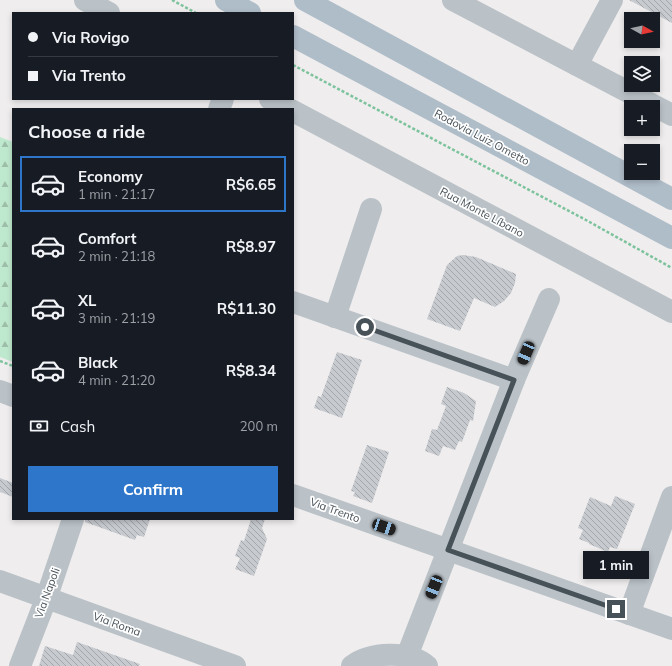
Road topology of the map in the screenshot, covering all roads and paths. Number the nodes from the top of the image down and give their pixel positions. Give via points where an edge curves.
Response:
1 (85, 0) edge
2 (172, 0) edge
3 (226, 0) edge
4 (305, 0) edge
5 (453, 0) edge
6 (612, 0) edge
7 (107, 12) edge
8 (194, 12) edge
9 (248, 12) edge
10 (294, 37) edge
11 (577, 65) junction
12 (294, 66) edge
13 (272, 100) edge
14 (287, 108) edge
15 (294, 112) edge
16 (672, 115) edge
17 (672, 200) edge
18 (371, 208) dead end
19 (672, 238) edge
20 (672, 268) edge
21 (549, 298) dead end
22 (294, 302) edge
23 (672, 312) edge
24 (335, 316) junction
25 (0, 361) edge
26 (12, 366) edge
27 (514, 380) junction
28 (0, 391) edge
29 (12, 396) edge
30 (294, 495) edge
31 (672, 497) edge
32 (74, 520) edge
33 (448, 550) junction
34 (0, 581) edge
35 (46, 599) junction
36 (629, 614) junction
37 (672, 629) edge
38 (407, 656) junction
39 (20, 666) edge
40 (235, 666) edge
41 (352, 666) edge
42 (427, 666) edge

1 - 7 street
2 - 8 path
3 - 9 main road
4 - 17 main road
5 - 11 street
6 - 11 street
10 - 19 main road, Rodovia Luiz Ometto
11 - 16 street
12 - 20 path
13 - 14 street
15 - 23 street, Rua Monte Líbano
18 - 24 street
21 - 27 street
22 - 24 street
24 - 27 street
25 - 26 path
27 - 33 street
28 - 29 street
30 - 33 street, Via Trento
31 - 36 street
32 - 35 street, Via Napoli
33 - 36 street, Via Trento
33 - 38 street
34 - 35 street, Via Roma
35 - 39 street, Via Napoli
35 - 40 street, Via Roma
36 - 37 street, Via Trento
38 - 41 street via 382,654 358,661
38 - 42 street

